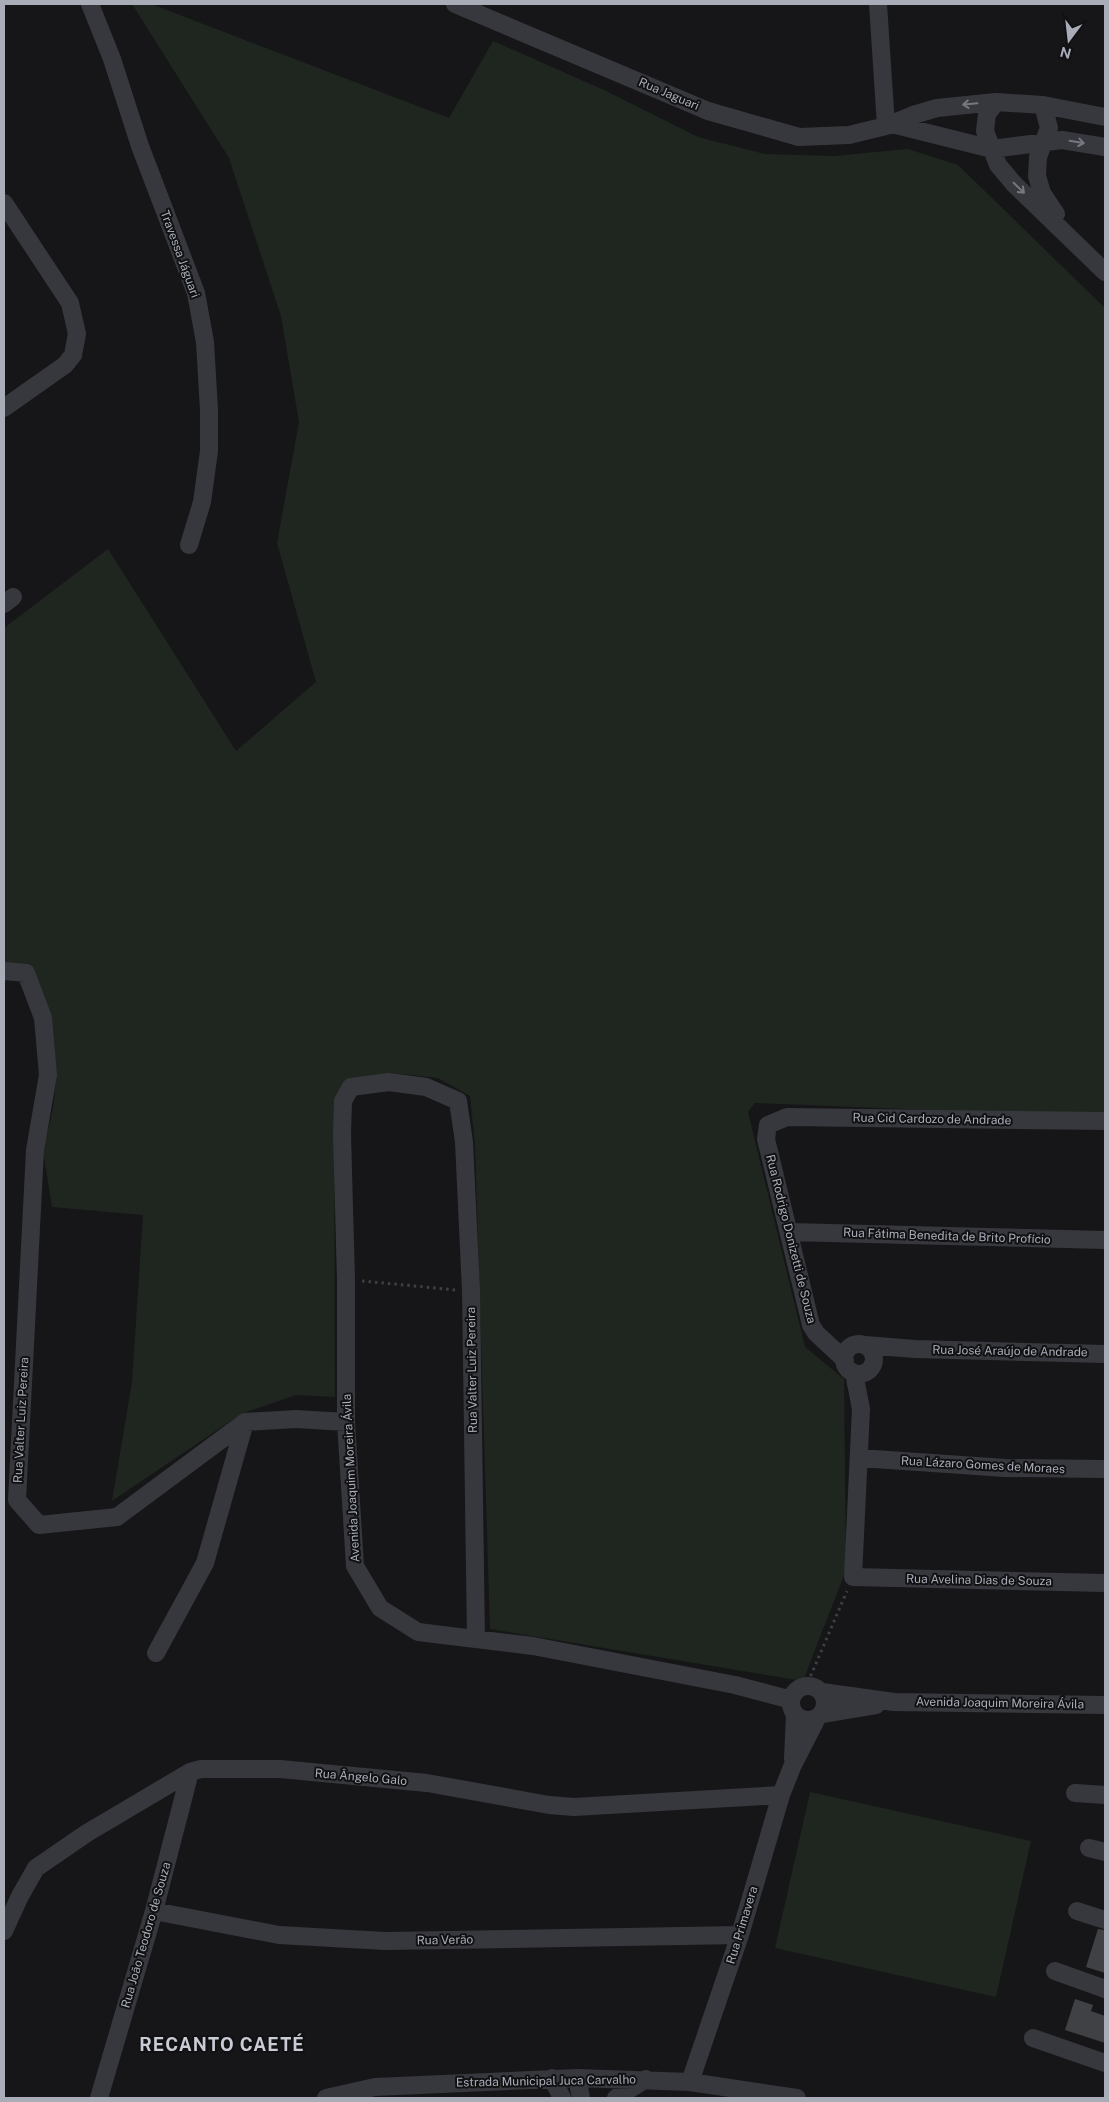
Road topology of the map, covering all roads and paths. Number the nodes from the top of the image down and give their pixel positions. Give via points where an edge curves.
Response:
1 (90, 4) edge
2 (455, 4) edge
3 (878, 4) edge
4 (996, 102) junction
5 (1043, 104) junction
6 (1105, 117) edge
7 (889, 125) junction
8 (1044, 142) junction
9 (1105, 147) edge
10 (992, 149) junction
11 (4, 203) edge
12 (1073, 239) junction
13 (1105, 272) edge
14 (4, 408) edge
15 (189, 545) dead end
16 (4, 971) edge
17 (458, 1101) joint
18 (1105, 1121) edge
19 (766, 1131) joint
20 (789, 1232) junction
21 (1105, 1240) edge
22 (346, 1280) junction
23 (471, 1291) junction
24 (1105, 1354) edge
25 (859, 1359) junction
26 (245, 1422) junction
27 (346, 1422) junction
28 (860, 1458) junction
29 (1105, 1469) edge
30 (853, 1577) junction
31 (1105, 1583) edge
32 (476, 1639) junction
33 (156, 1653) dead end
34 (804, 1697) junction
35 (894, 1702) junction
36 (1105, 1705) edge
37 (819, 1716) junction
38 (792, 1767) junction
39 (190, 1772) junction
40 (1075, 1793) dead end
41 (782, 1795) junction
42 (1105, 1795) edge
43 (154, 1911) junction
44 (1078, 1911) dead end
45 (1105, 1920) edge
46 (4, 1931) edge
47 (740, 1935) junction
48 (1055, 1972) dead end
49 (1105, 1989) edge
50 (1033, 2038) dead end
51 (1105, 2063) edge
52 (552, 2078) junction
53 (578, 2078) junction
54 (646, 2079) junction
55 (690, 2082) junction
56 (99, 2098) edge
57 (326, 2098) edge
58 (562, 2098) edge
59 (581, 2098) edge
60 (616, 2098) edge
61 (797, 2098) edge

1 - 15 street, Travessa Jáguari via 196,293 205,342 209,451 202,502
2 - 7 street, Rua Jaguari via 708,111 799,137 849,136
3 - 7 street
4 - 5 street, Rua Jaguari
4 -> 7 street, Rua Jaguari via 937,108
4 - 10 street via 987,114 985,131
5 - 6 street, Rua Jaguari
5 - 8 street via 1049,128
7 - 10 street, Rua Jaguari
8 -> 9 street, Rua Jaguari via 1062,140
8 - 10 street, Rua Jaguari
8 - 12 street via 1038,157 1037,176 1042,193
10 -> 12 street via 998,165 1014,184
11 - 14 street via 70,303 78,334 73,355 65,365
12 - 13 street
16 - 26 street, Rua Valter Luiz Pereira via 26,974 43,1018 48,1075 35,1150 17,1500 39,1525 117,1517
17 - 22 street, Avenida Joaquim Moreira Ávila via 426,1087 389,1082 351,1087 342,1110
17 - 23 street, Rua Valter Luiz Pereira via 464,1142
18 - 19 street, Rua Cid Cardozo de Andrade via 787,1117 774,1121
19 - 20 street, Rua Rodrigo Donizetti de Souza
20 - 21 street, Rua Fátima Benedita de Brito Profício
20 - 25 street, Rua Rodrigo Donizetti de Souza via 811,1325 826,1341
22 - 23 path
22 - 27 street, Avenida Joaquim Moreira Ávila
23 - 32 street, Rua Valter Luiz Pereira
24 - 25 street, Rua José Araújo de Andrade via 915,1349
25 - 28 street
26 - 27 street via 296,1419
26 - 33 street via 205,1563
27 - 32 street, Avenida Joaquim Moreira Ávila via 355,1566 380,1608 418,1632
28 - 29 street, Rua Lázaro Gomes de Moraes via 1004,1468
28 - 30 street
30 - 31 street, Rua Avelina Dias de Souza
30 - 34 path
32 - 34 street, Avenida Joaquim Moreira Ávila via 533,1646 725,1683 788,1699
34 - 35 street, Avenida Joaquim Moreira Ávila
34 - 37 street via 826,1703
34 - 37 street, Avenida Joaquim Moreira Ávila via 805,1720
34 - 38 street, Rua Primavera
35 - 36 street, Avenida Joaquim Moreira Ávila
35 - 37 street, Avenida Joaquim Moreira Ávila
37 - 38 street, Rua Primavera
38 - 41 street, Rua Primavera
39 - 41 street, Rua Ângelo Galo via 217,1768 280,1769 427,1783 574,1807
39 - 43 street, Rua João Teodoro de Souza
39 - 46 street, Rua Ângelo Galo via 87,1833 36,1868
40 - 42 street
41 - 47 street, Rua Primavera
43 - 47 street, Rua Verão via 279,1935 385,1941
43 - 56 street, Rua João Teodoro de Souza
44 - 45 street
47 - 55 street, Rua Primavera
48 - 49 street
50 - 51 street
52 - 53 street, Estrada Municipal Juca Carvalho
52 - 57 street, Estrada Municipal Juca Carvalho via 375,2086
52 - 58 street
53 - 54 street, Estrada Municipal Juca Carvalho
53 - 59 street
54 - 55 street, Estrada Municipal Juca Carvalho
54 - 60 street
55 - 61 street, Estrada Municipal Juca Carvalho

